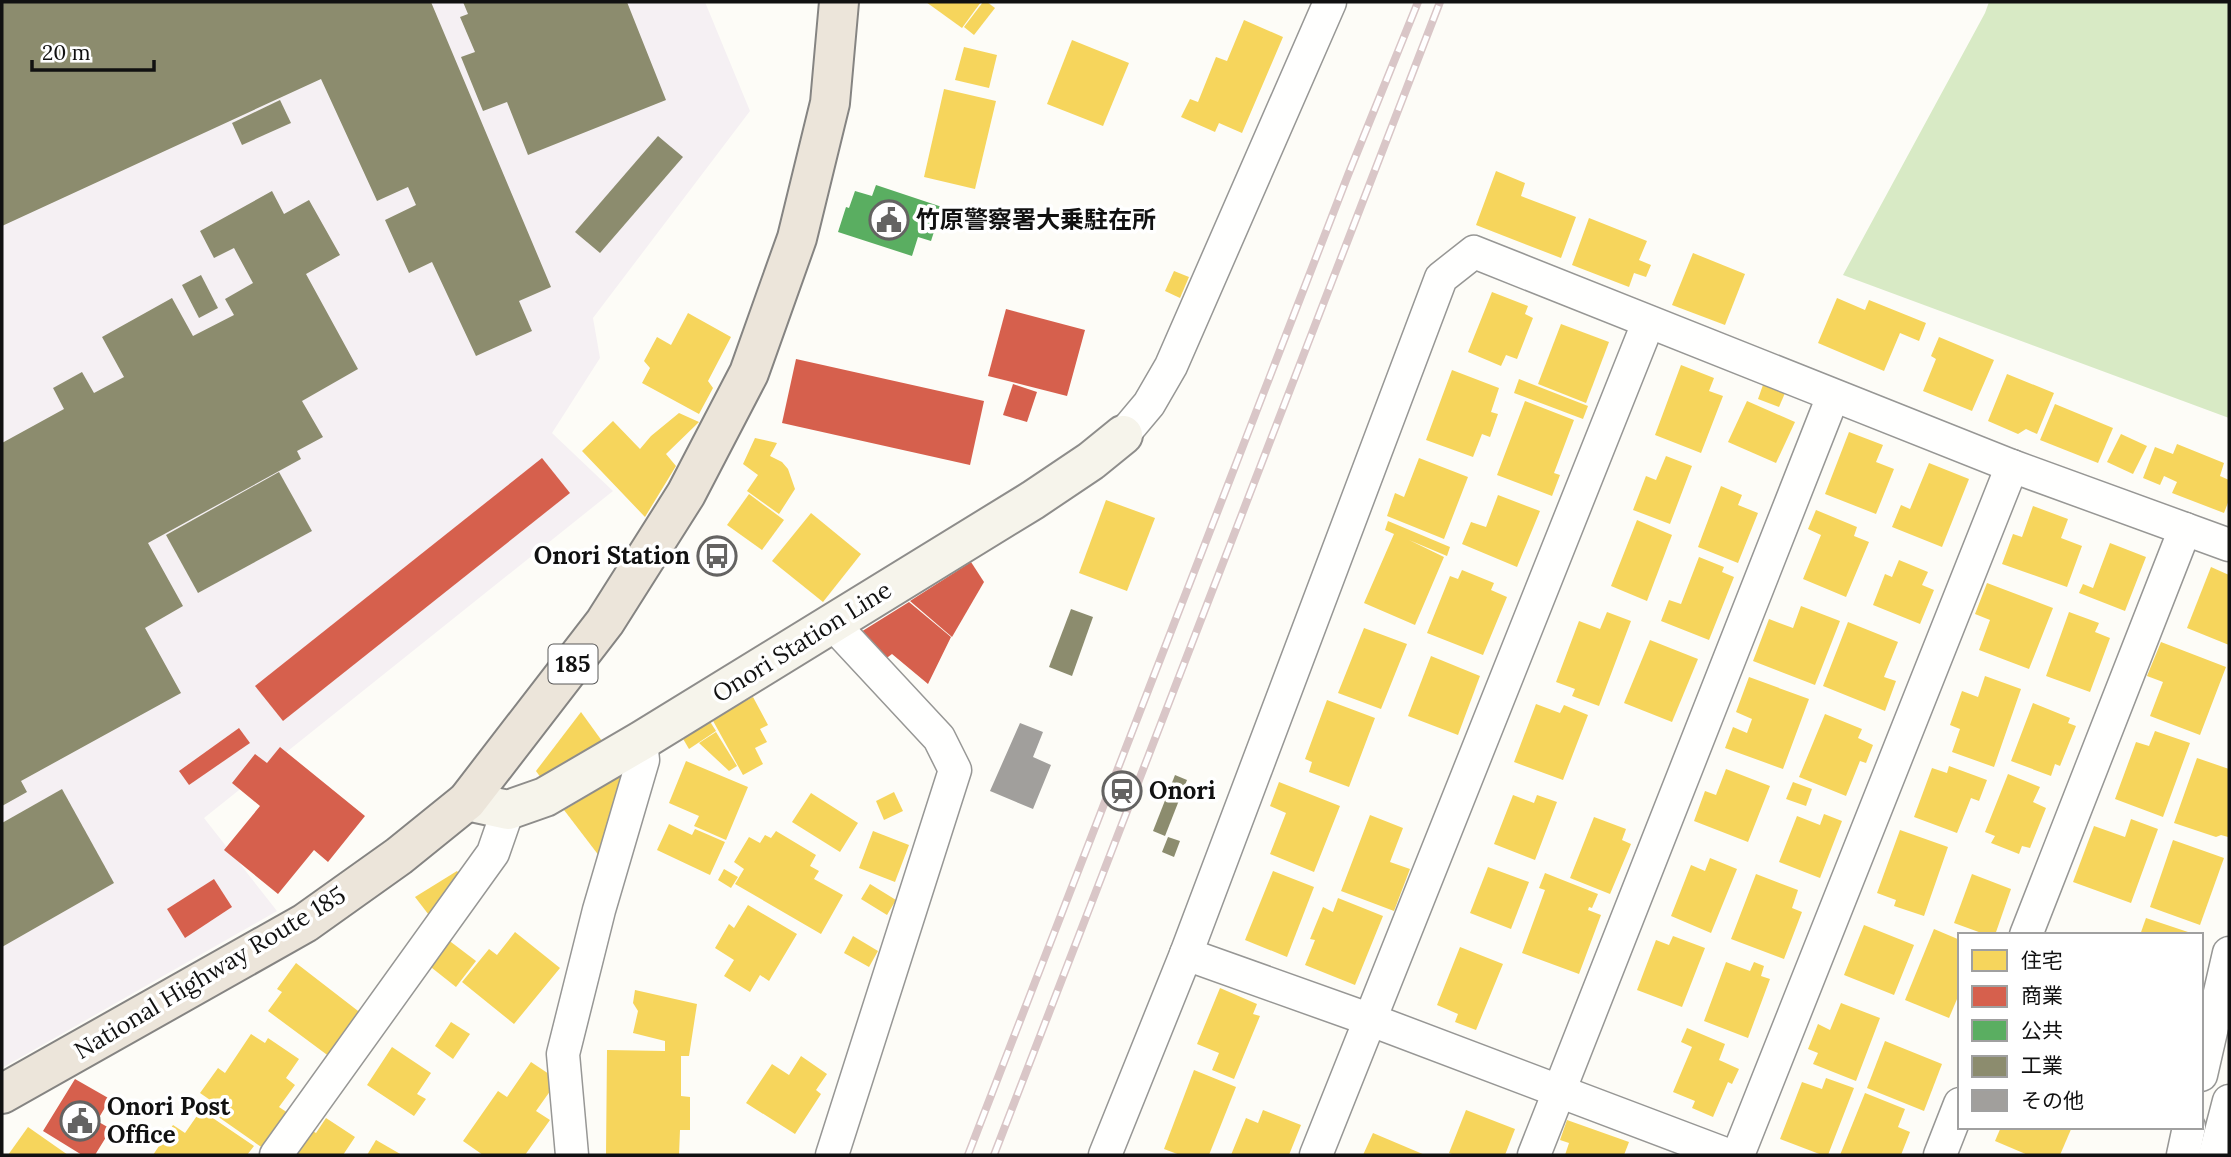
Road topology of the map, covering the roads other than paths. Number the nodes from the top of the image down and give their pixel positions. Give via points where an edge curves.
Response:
1 (839, 2) edge
2 (1329, 2) edge
3 (1648, 323) junction
4 (1833, 396) junction
5 (1123, 435) joint
6 (2012, 466) junction
7 (2185, 529) junction
8 (2229, 545) edge
9 (832, 623) junction
10 (641, 741) junction
11 (467, 800) junction
12 (508, 810) junction
13 (2027, 933) edge
14 (2229, 953) edge
15 (1186, 954) junction
16 (1371, 1020) junction
17 (2203, 1065) edge
18 (1559, 1091) junction
19 (2, 1094) edge
20 (2229, 1101) edge
21 (1958, 1109) edge
22 (2189, 1129) edge
23 (276, 1155) edge
24 (572, 1155) edge
25 (832, 1155) edge
26 (1105, 1155) edge
27 (1316, 1155) edge
28 (1534, 1155) edge
29 (1728, 1155) edge
30 (1738, 1155) edge
31 (1940, 1155) edge
32 (2183, 1155) edge
33 (2215, 1155) edge

1 - 11 highway, National Highway Route 185 / 185 via 830,103 797,238 748,373 686,494 605,622
2 - 5 street via 1171,366 1149,404
3 - 4 street
3 - 15 street via 1474,252 1441,278
3 - 16 street
4 - 6 street
4 - 18 street
5 - 9 main road, Onori Station Line via 1033,499
6 - 7 street
6 - 30 street
7 - 8 street
7 - 13 street
9 - 10 main road, Onori Station Line
9 - 25 street via 939,738 955,770
10 - 12 main road, Onori Station Line via 545,797
10 - 24 street via 643,760 563,1054
11 - 12 main road
11 - 19 highway, National Highway Route 185 / 185 via 305,923
12 - 23 street via 494,853
14 - 17 street
15 - 16 street
15 - 26 street
16 - 18 street
16 - 27 street
18 - 28 street
18 - 29 street
20 - 33 street
21 - 31 street
22 - 32 street

